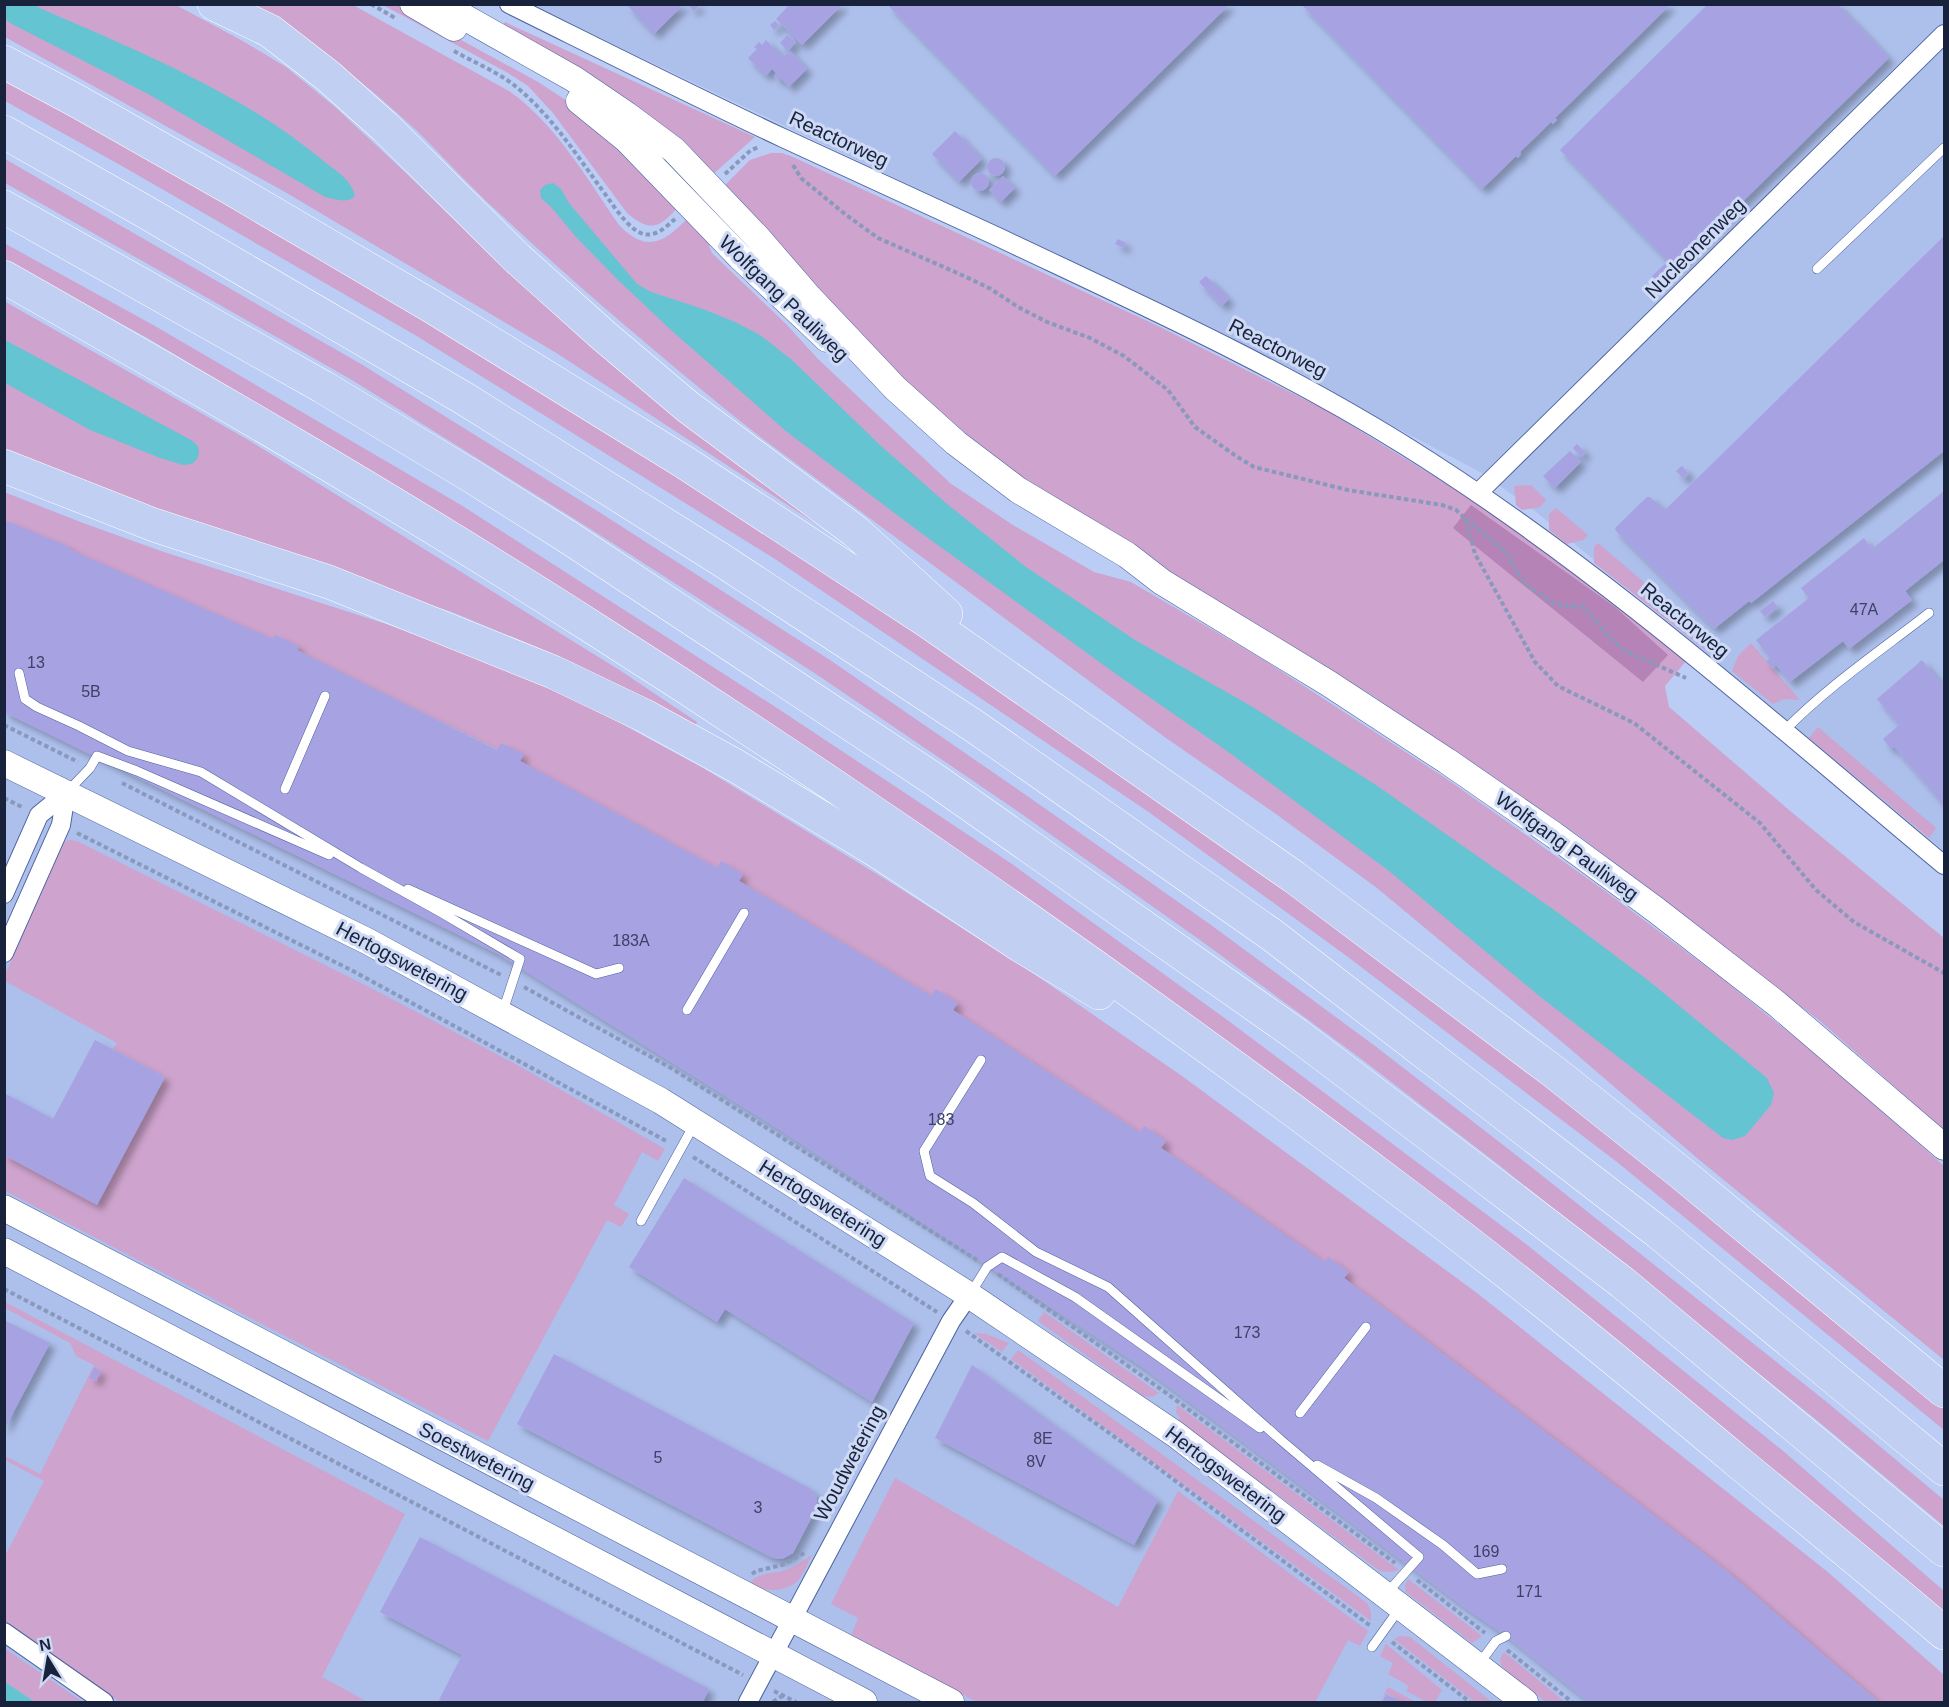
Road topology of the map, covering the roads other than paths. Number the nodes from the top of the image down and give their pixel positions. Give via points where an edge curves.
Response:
1 (214, 4) edge
2 (414, 4) edge
3 (441, 4) edge
4 (509, 4) edge
5 (1944, 34) edge
6 (4, 62) edge
7 (4, 132) edge
8 (1944, 148) edge
9 (4, 207) edge
10 (1817, 268) dead end
11 (4, 278) edge
12 (4, 466) edge
13 (1478, 493) junction
14 (1162, 582) junction
15 (1929, 613) dead end
16 (18, 673) dead end
17 (325, 696) dead end
18 (1041, 700) junction
19 (1784, 731) junction
20 (4, 763) edge
21 (285, 789) dead end
22 (66, 793) junction
23 (1944, 865) edge
24 (360, 868) junction
25 (4, 894) edge
26 (744, 913) dead end
27 (4, 952) edge
28 (619, 968) dead end
29 (687, 1010) dead end
30 (502, 1014) junction
31 (981, 1060) dead end
32 (1291, 1108) junction
33 (695, 1122) junction
34 (1944, 1148) edge
35 (4, 1208) edge
36 (641, 1221) dead end
37 (4, 1251) edge
38 (969, 1295) junction
39 (1366, 1327) dead end
40 (1944, 1391) edge
41 (1300, 1413) dead end
42 (1299, 1454) junction
43 (1944, 1469) edge
44 (1944, 1550) edge
45 (1502, 1569) dead end
46 (1392, 1601) junction
47 (792, 1619) junction
48 (4, 1632) edge
49 (1944, 1634) edge
50 (1506, 1636) dead end
51 (1372, 1647) dead end
52 (773, 1654) junction
53 (1477, 1666) junction
54 (104, 1702) edge
55 (748, 1702) edge
56 (864, 1702) edge
57 (951, 1702) edge
58 (1524, 1702) edge

1 - 18 highway via 270,31 328,76 604,336 688,407 856,532
2 - 14 main road, Wolfgang Pauliweg via 570,94 605,121 904,416 957,462 1009,501 1123,567
3 - 14 main road, Wolfgang Pauliweg via 574,79 674,150 895,388 956,443 1018,490 1127,555
4 - 13 street, Reactorweg via 784,138 1181,323 1332,401
5 - 13 street, Nucleonenweg
6 - 18 highway via 431,306 771,518
7 - 43 highway via 465,399 720,559 974,726 1272,935 1659,1233
8 - 10 lane
9 - 44 highway via 471,476 935,780 1296,1034 1474,1169 1623,1283
11 - 32 highway via 231,406 597,630 1039,926
12 - 32 highway via 154,525 329,582 553,672 643,715 871,847 1021,946
13 - 19 street, Reactorweg via 1614,591
14 - 34 main road, Wolfgang Pauliweg via 1328,683 1554,835 1777,1004
15 - 19 lane
16 - 24 lane via 25,699 37,708 128,751 201,772
17 - 21 lane
18 - 40 highway via 1294,877 1554,1072
19 - 23 street, Reactorweg
20 - 22 main road, Hertogswetering
22 - 24 lane via 97,756
22 - 25 street via 39,815
22 - 27 street via 61,825
22 - 30 main road, Hertogswetering via 367,941
24 - 28 lane via 596,974
24 - 30 lane via 520,959
26 - 29 lane
30 - 33 main road, Hertogswetering
31 - 42 lane via 924,1151 930,1176 973,1203 1036,1252 1108,1287
32 - 49 highway via 1608,1353
33 - 36 lane
33 - 38 main road, Hertogswetering
35 - 47 main road, Soestwetering
37 - 52 main road, Soestwetering
38 - 42 lane via 987,1267 1002,1257 1075,1298
38 - 46 main road, Hertogswetering via 1175,1434
38 - 47 street, Woudwetering via 951,1321
39 - 41 lane
42 - 45 lane via 1376,1498 1477,1574
42 - 46 lane via 1419,1557
46 - 51 lane via 1381,1634
46 - 53 main road, Hertogswetering
47 - 52 street, Woudwetering
47 - 57 main road, Soestwetering
48 - 54 street
50 - 53 lane via 1496,1641
52 - 55 street, Woudwetering
52 - 56 main road, Soestwetering
53 - 58 main road, Hertogswetering

